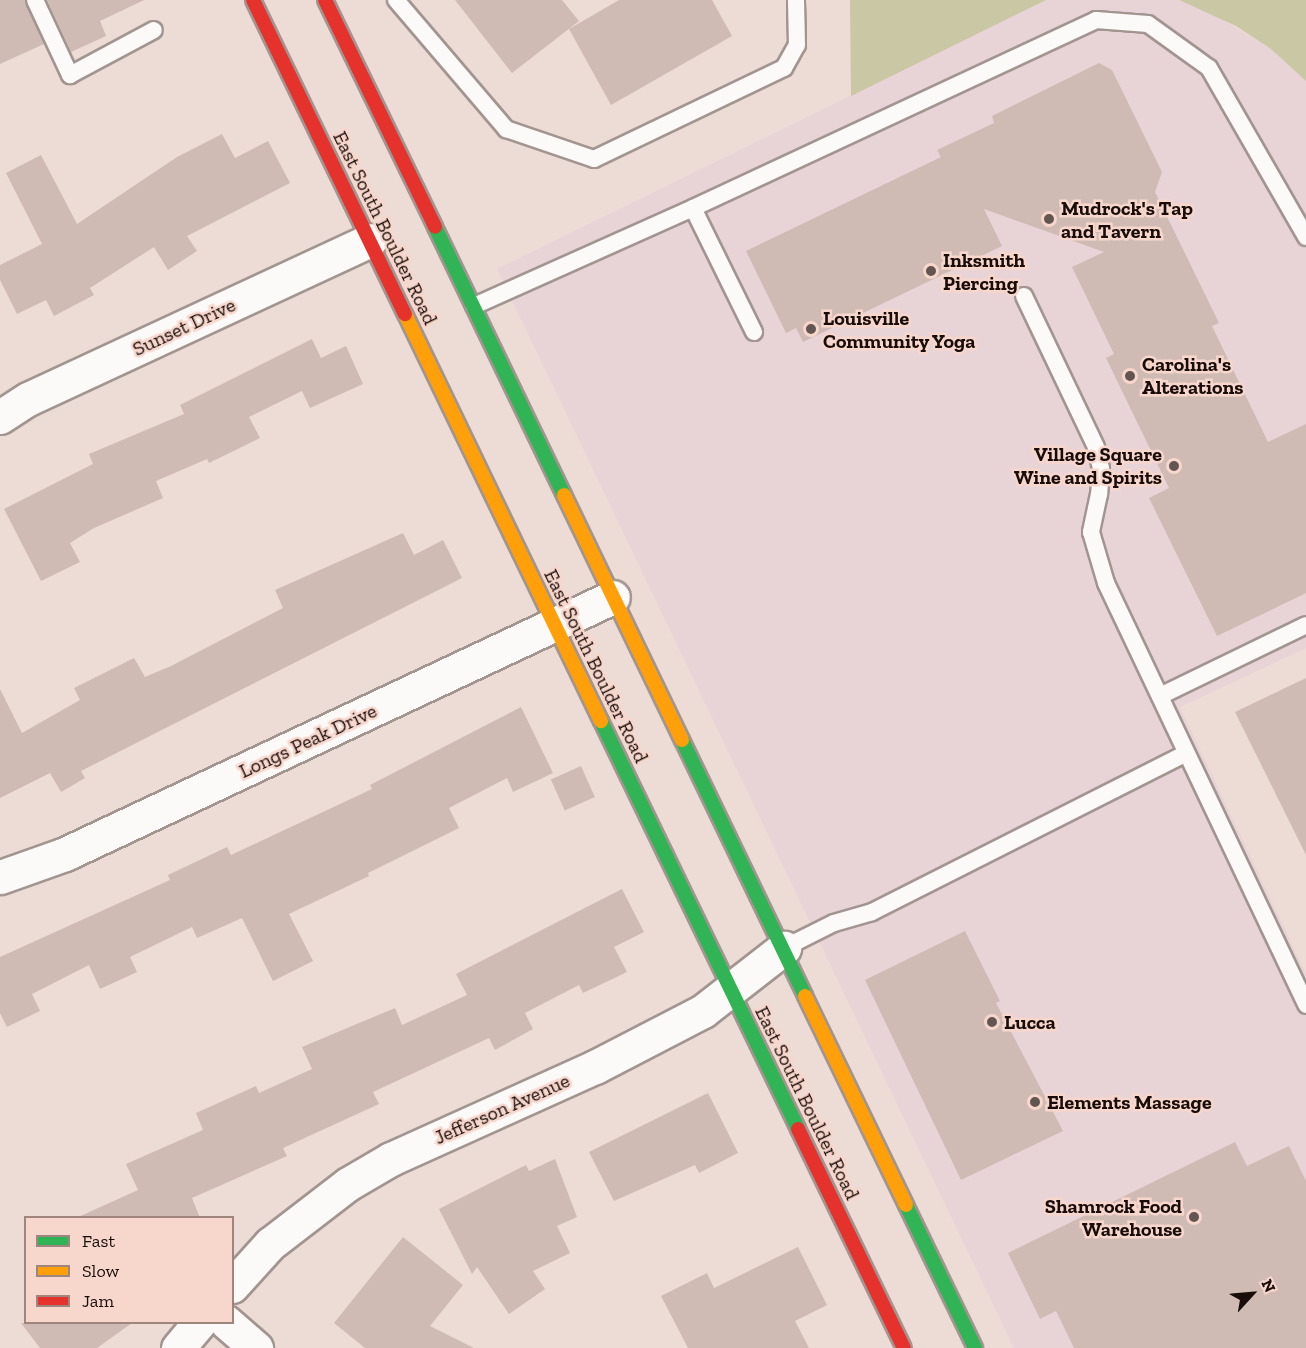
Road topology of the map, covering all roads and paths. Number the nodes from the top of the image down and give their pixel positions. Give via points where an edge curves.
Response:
1 (35, 0) edge
2 (253, 0) edge
3 (325, 0) edge
4 (396, 0) edge
5 (796, 0) edge
6 (154, 30) dead end
7 (693, 208) junction
8 (1306, 237) edge
9 (370, 240) junction
10 (1024, 296) dead end
11 (474, 306) junction
12 (754, 332) dead end
13 (0, 417) edge
14 (613, 597) junction
15 (554, 624) junction
16 (1306, 625) edge
17 (1160, 696) junction
18 (1185, 754) junction
19 (0, 877) edge
20 (784, 948) junction
21 (732, 991) junction
22 (1306, 1005) edge
23 (234, 1284) edge
24 (199, 1324) edge
25 (227, 1324) edge
26 (178, 1348) edge
27 (255, 1348) edge
28 (904, 1348) edge
29 (975, 1348) edge

1 - 6 lane via 70,75
2 - 9 main road, East South Boulder Road
3 - 11 main road
4 - 5 lane via 506,129 594,159 784,68 797,45
7 - 8 lane via 1096,21 1148,24 1209,68
7 - 11 lane
7 - 12 lane
9 - 13 street, Sunset Drive via 28,399
9 - 15 main road, East South Boulder Road
10 - 17 lane via 1096,447 1101,468 1092,548
11 - 14 main road
14 - 15 street, Longs Peak Drive
14 - 20 main road
15 - 19 street, Longs Peak Drive via 65,854
15 - 21 main road, East South Boulder Road
16 - 17 lane
17 - 18 lane
18 - 20 lane via 872,912 834,923
18 - 22 lane
20 - 21 street, Jefferson Avenue
20 - 29 main road
21 - 23 street, Jefferson Avenue via 703,1011 595,1067 391,1159 348,1184 270,1244
21 - 28 main road, East South Boulder Road
24 - 26 street
25 - 27 street

